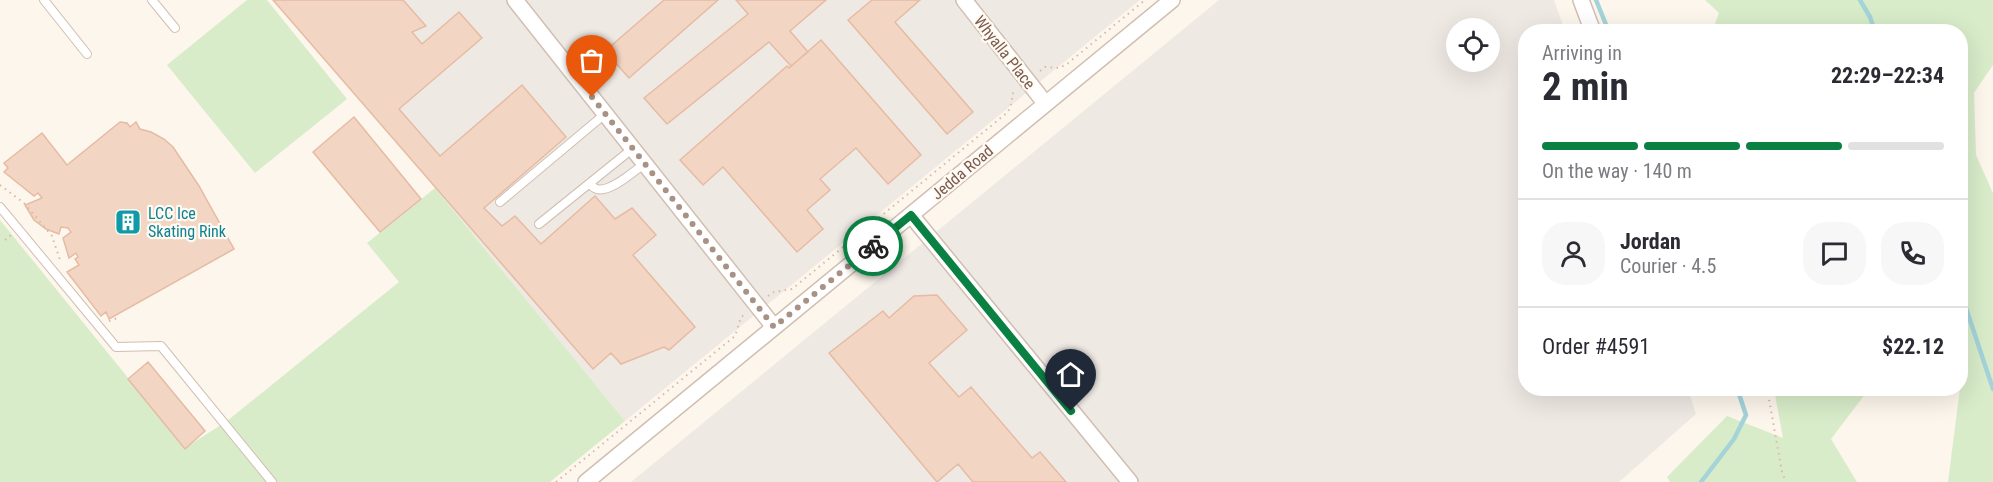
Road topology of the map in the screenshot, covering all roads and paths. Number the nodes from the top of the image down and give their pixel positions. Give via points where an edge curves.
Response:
1 (44, 0) edge
2 (152, 0) edge
3 (515, 0) edge
4 (963, 0) edge
5 (1145, 0) edge
6 (1172, 0) edge
7 (1581, 0) edge
8 (1590, 24) edge
9 (175, 27) dead end
10 (87, 54) dead end
11 (1045, 67) dead end
12 (1012, 94) dead end
13 (1046, 103) junction
14 (605, 114) junction
15 (633, 149) junction
16 (644, 164) junction
17 (0, 184) edge
18 (590, 184) junction
19 (500, 202) dead end
20 (0, 207) edge
21 (911, 215) junction
22 (539, 224) dead end
23 (62, 264) dead end
24 (774, 292) dead end
25 (120, 317) dead end
26 (741, 317) dead end
27 (104, 321) dead end
28 (774, 327) junction
29 (1768, 396) edge
30 (272, 482) edge
31 (555, 482) edge
32 (586, 482) edge
33 (1130, 482) edge
34 (1786, 482) edge

1 - 10 lane
2 - 9 lane
3 - 14 street
4 - 13 street, Whyalla Place
5 - 11 path via 1067,64
6 - 13 street, Jedda Road
7 - 8 street
12 - 24 path via 1008,112 792,289
13 - 21 street, Jedda Road
14 - 15 street
14 - 19 lane
15 - 16 street
15 - 18 lane
16 - 18 lane via 604,189
16 - 28 street
17 - 23 path via 24,203 52,236
18 - 22 lane
20 - 30 lane via 116,347 161,346
21 - 28 street, Jedda Road
21 - 33 street
25 - 27 path
26 - 31 path via 735,336
28 - 32 street, Jedda Road
29 - 34 path

